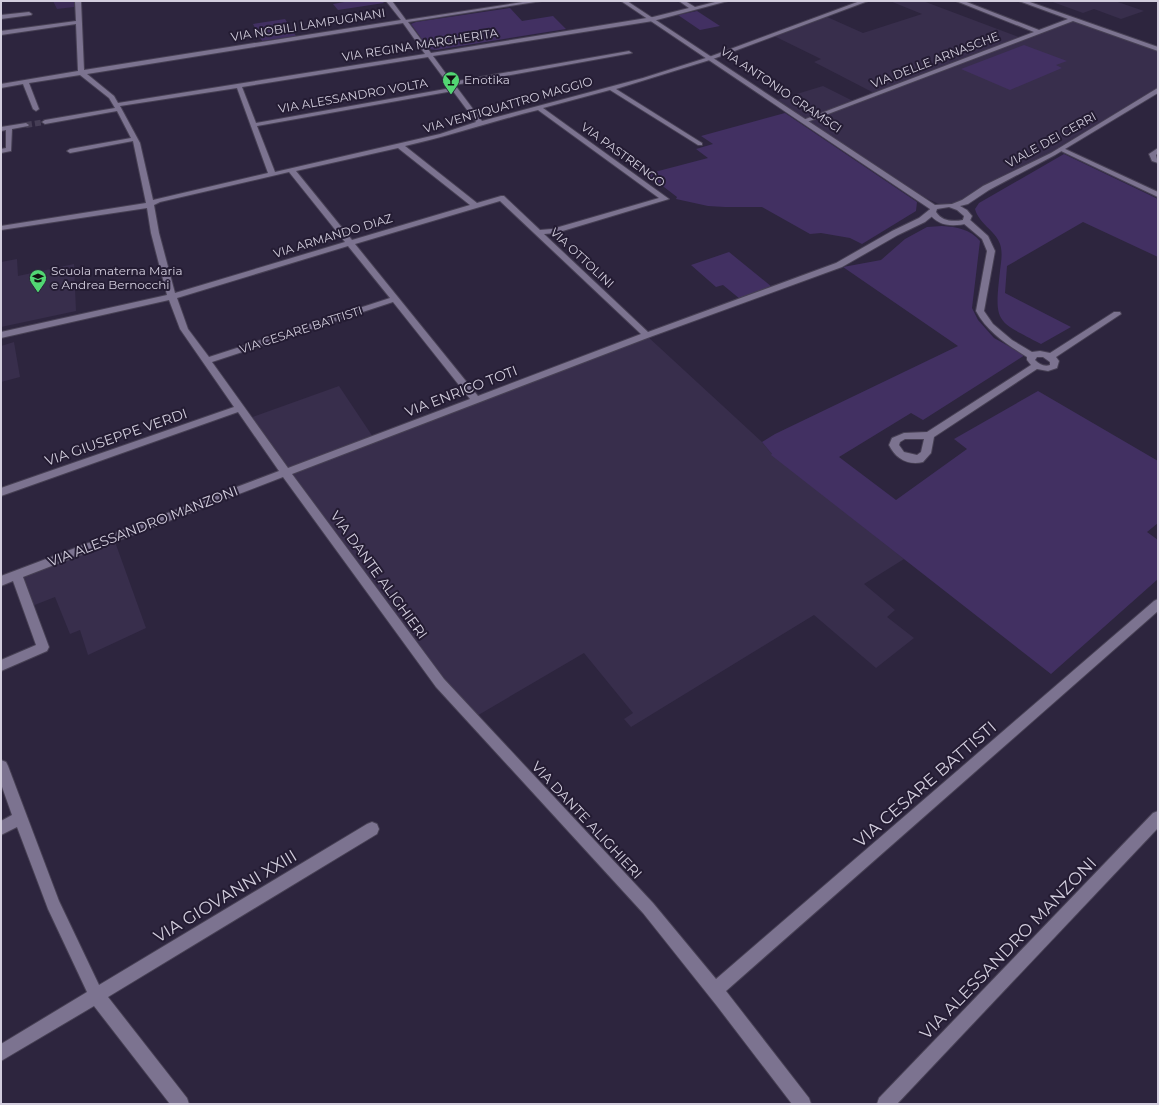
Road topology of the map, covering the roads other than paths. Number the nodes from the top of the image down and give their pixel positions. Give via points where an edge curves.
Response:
1 (78, 1) edge
2 (389, 1) edge
3 (539, 1) edge
4 (624, 1) edge
5 (682, 1) edge
6 (725, 1) edge
7 (865, 1) edge
8 (959, 1) edge
9 (1022, 1) edge
10 (520, 2) edge
11 (694, 9) junction
12 (29, 14) dead end
13 (1, 17) edge
14 (652, 19) junction
15 (1073, 19) junction
16 (404, 21) junction
17 (79, 22) junction
18 (1040, 32) junction
19 (1, 33) edge
20 (1158, 50) edge
21 (628, 53) dead end
22 (429, 55) junction
23 (711, 58) junction
24 (81, 72) junction
25 (26, 82) junction
26 (1, 86) edge
27 (239, 86) junction
28 (453, 87) junction
29 (611, 88) junction
30 (1158, 90) edge
31 (118, 107) junction
32 (538, 107) junction
33 (36, 109) dead end
34 (805, 120) junction
35 (46, 122) tunnel mouth
36 (480, 123) junction
37 (26, 125) tunnel mouth
38 (254, 125) junction
39 (9, 128) junction
40 (1, 129) edge
41 (135, 139) junction
42 (700, 144) dead end
43 (400, 146) junction
44 (1061, 149) junction
45 (1158, 150) edge
46 (1, 151) edge
47 (70, 151) dead end
48 (1158, 161) edge
49 (291, 170) junction
50 (272, 174) junction
51 (1158, 195) edge
52 (501, 198) joint
53 (965, 202) junction
54 (149, 205) junction
55 (476, 206) junction
56 (952, 206) junction
57 (935, 209) junction
58 (965, 212) junction
59 (922, 220) junction
60 (941, 221) junction
61 (963, 222) junction
62 (1, 228) edge
63 (538, 233) junction
64 (351, 243) junction
65 (172, 297) junction
66 (395, 299) junction
67 (1117, 314) dead end
68 (1, 335) edge
69 (647, 335) junction
70 (1032, 356) junction
71 (1050, 357) junction
72 (207, 361) junction
73 (1036, 366) junction
74 (476, 400) junction
75 (240, 408) junction
76 (929, 435) dead end
77 (285, 472) junction
78 (1, 492) edge
79 (16, 575) junction
80 (1, 581) edge
81 (1158, 604) edge
82 (1, 666) edge
83 (1, 766) edge
84 (20, 818) junction
85 (1158, 818) edge
86 (1, 828) edge
87 (372, 829) dead end
88 (96, 995) junction
89 (719, 995) junction
90 (1, 1053) edge
91 (181, 1104) edge
92 (803, 1104) edge
93 (885, 1104) edge

1 - 17 street
2 - 16 street
3 - 10 street, VIA NOBILI LAMPUGNANI
4 - 14 street, VIA ANTONIO GRAMSCI
5 - 11 street
6 - 11 street, VIA REGINA MARGHERITA
7 - 23 street, VIA VENTIQUATTRO MAGGIO
8 - 18 street
9 - 15 street
10 - 16 street, VIA NOBILI LAMPUGNANI
11 - 14 street, VIA REGINA MARGHERITA
12 - 13 street
14 - 22 street, VIA REGINA MARGHERITA
14 - 23 street, VIA ANTONIO GRAMSCI
15 - 18 street, VIA DELLE ARNASCHE
15 - 20 street
16 - 22 street
16 - 24 street, VIA NOBILI LAMPUGNANI
17 - 19 street
17 - 24 street
18 - 34 street, VIA DELLE ARNASCHE
21 - 28 street, VIA ALESSANDRO VOLTA
22 - 27 street, VIA REGINA MARGHERITA
22 - 28 street
23 - 29 street, VIA VENTIQUATTRO MAGGIO
23 - 34 street, VIA ANTONIO GRAMSCI
24 - 25 street, VIA NOBILI LAMPUGNANI
24 - 31 street, VIA DANTE ALIGHIERI via 109,93
25 - 26 street, VIA NOBILI LAMPUGNANI
25 - 33 street
27 - 31 street, VIA REGINA MARGHERITA
27 - 38 street
28 - 36 street
28 - 38 street, VIA ALESSANDRO VOLTA
29 - 32 street, VIA VENTIQUATTRO MAGGIO
29 - 42 street
30 - 44 street, VIALE DEI CERRI
31 - 35 street, VIA REGINA MARGHERITA
31 - 41 street, VIA DANTE ALIGHIERI
32 - 36 street, VIA VENTIQUATTRO MAGGIO
32 - 63 street, VIA PASTRENGO via 665,200
34 - 57 street, VIA ANTONIO GRAMSCI
36 - 43 street, VIA VENTIQUATTRO MAGGIO
37 - 39 street
38 - 50 street
39 - 40 street
39 - 46 street via 9,150
41 - 47 street
41 - 54 street, VIA DANTE ALIGHIERI
43 - 49 street, VIA VENTIQUATTRO MAGGIO
43 - 55 street
44 - 51 street
44 - 53 street, VIALE DEI CERRI via 986,188
45 - 48 street via 1152,154 1154,160
49 - 50 street, VIA VENTIQUATTRO MAGGIO
49 - 64 street
50 - 54 street, VIA VENTIQUATTRO MAGGIO via 158,200
52 - 55 street, VIA ARMANDO DIAZ
52 - 63 street, VIA OTTOLINI
53 - 56 street, VIALE DEI CERRI
53 - 58 street
54 - 62 street, VIA VENTIQUATTRO MAGGIO
54 - 65 street, VIA DANTE ALIGHIERI
55 - 64 street, VIA ARMANDO DIAZ
56 - 57 street
56 - 58 street
57 - 59 street
57 - 60 street, VIA ANTONIO GRAMSCI via 934,217
58 - 61 street via 968,216
59 - 60 street
59 - 69 street via 839,265
60 - 61 street
61 - 70 street via 985,238 991,251 980,311 983,319 1000,336
63 - 69 street, VIA OTTOLINI
64 - 65 street, VIA ARMANDO DIAZ
64 - 66 street
65 - 68 street, VIA ARMANDO DIAZ
65 - 72 street, VIA DANTE ALIGHIERI via 184,329
66 - 72 street, VIA CESARE BATTISTI
66 - 74 street
67 - 71 street
69 - 74 street, VIA ENRICO TOTI
70 - 71 street via 1042,354
70 - 73 street via 1031,360
71 - 73 street via 1055,362 1053,367
72 - 75 street, VIA DANTE ALIGHIERI
73 - 76 street
74 - 77 street, VIA ENRICO TOTI
75 - 77 street, VIA DANTE ALIGHIERI
75 - 78 street, VIA GIUSEPPE VERDI
77 - 79 street, VIA ALESSANDRO MANZONI
77 - 89 street, VIA DANTE ALIGHIERI via 440,683 648,908
79 - 80 street, VIA ALESSANDRO MANZONI
79 - 82 street via 43,647
81 - 89 street, VIA CESARE BATTISTI
83 - 84 street
84 - 86 street
84 - 88 street via 53,904
85 - 93 street, VIA ALESSANDRO MANZONI
87 - 88 street, VIA GIOVANNI XXIII
88 - 90 street, VIA GIOVANNI XXIII
88 - 91 street
89 - 92 street, VIA DANTE ALIGHIERI

